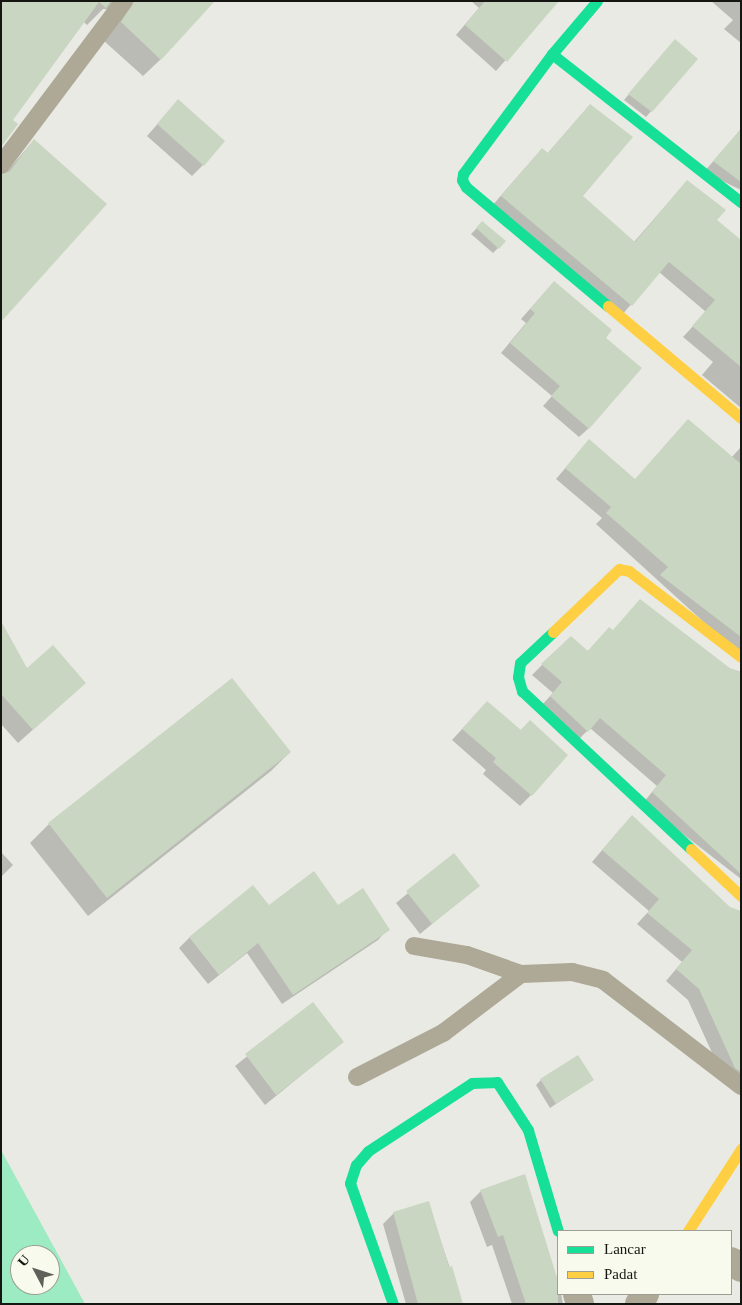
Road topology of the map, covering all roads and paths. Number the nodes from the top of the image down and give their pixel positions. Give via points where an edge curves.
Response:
1 (124, 1) edge
2 (596, 1) edge
3 (552, 54) junction
4 (1, 165) edge
5 (741, 202) edge
6 (741, 418) edge
7 (741, 658) edge
8 (741, 896) edge
9 (414, 946) dead end
10 (521, 974) junction
11 (357, 1077) dead end
12 (741, 1086) edge
13 (741, 1149) edge
14 (558, 1230) edge
15 (690, 1230) edge
16 (393, 1304) edge

1 - 4 lane
2 - 3 street
3 - 5 street
3 - 6 street via 463,174 466,188
7 - 8 street via 629,571 619,569 520,663 518,677 522,691
9 - 10 lane via 467,955
10 - 11 lane via 443,1033
10 - 12 lane via 572,972 603,980
13 - 15 street
14 - 16 street via 528,1130 498,1082 472,1082 368,1151 356,1165 350,1182

